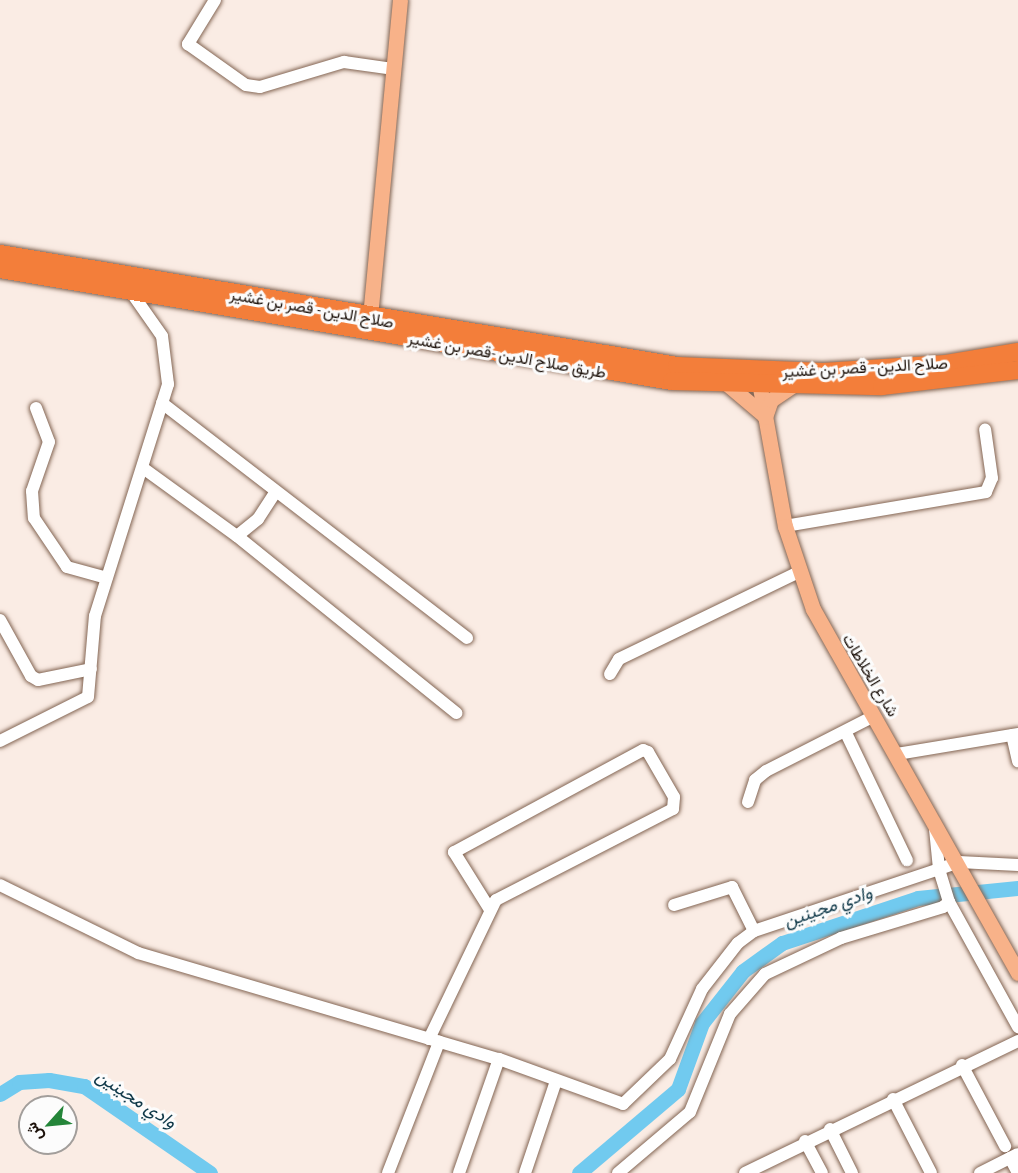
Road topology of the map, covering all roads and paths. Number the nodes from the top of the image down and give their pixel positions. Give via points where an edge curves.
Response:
1 (215, 0) edge
2 (400, 0) edge
3 (393, 69) junction
4 (0, 254) edge
5 (0, 269) edge
6 (129, 289) junction
7 (370, 317) junction
8 (1018, 352) edge
9 (1018, 370) edge
10 (675, 374) junction
11 (758, 378) junction
12 (726, 383) junction
13 (792, 386) junction
14 (162, 403) junction
15 (36, 408) dead end
16 (765, 417) junction
17 (985, 429) dead end
18 (143, 468) junction
19 (275, 493) junction
20 (785, 526) junction
21 (237, 536) junction
22 (799, 572) junction
23 (107, 578) junction
24 (0, 620) edge
25 (467, 638) dead end
26 (91, 669) junction
27 (610, 674) dead end
28 (456, 713) dead end
29 (874, 716) junction
30 (1015, 734) edge
31 (847, 735) junction
32 (0, 741) edge
33 (897, 754) junction
34 (1018, 761) edge
35 (748, 802) dead end
36 (934, 816) junction
37 (907, 860) dead end
38 (959, 862) junction
39 (1018, 865) edge
40 (939, 869) junction
41 (0, 885) edge
42 (949, 902) junction
43 (674, 905) dead end
44 (489, 908) junction
45 (754, 931) junction
46 (1018, 974) edge
47 (1018, 1027) edge
48 (434, 1040) junction
49 (1018, 1041) edge
50 (500, 1059) junction
51 (962, 1065) junction
52 (556, 1081) junction
53 (892, 1099) junction
54 (830, 1129) junction
55 (805, 1141) junction
56 (1005, 1146) dead end
57 (1014, 1156) edge
58 (388, 1173) edge
59 (459, 1173) edge
60 (525, 1173) edge
61 (618, 1173) edge
62 (745, 1173) edge
63 (822, 1173) edge
64 (852, 1173) edge
65 (931, 1173) edge
66 (980, 1173) edge
67 (1018, 1173) edge

1 - 3 street via 188,44 246,85 260,87 344,62
2 - 3 main road
3 - 7 main road
4 - 7 highway, صلاح الدين - قصر بن غشير
5 - 6 highway, طريق صلاح الدين -قصر بن غشير
6 - 10 highway, طريق صلاح الدين -قصر بن غشير
6 - 14 street via 167,349
7 - 10 highway, صلاح الدين - قصر بن غشير
8 - 11 highway, صلاح الدين - قصر بن غشير via 946,364
9 - 13 highway, طريق صلاح الدين -قصر بن غشير via 930,383
10 - 11 highway, صلاح الدين - قصر بن غشير
10 - 12 highway, طريق صلاح الدين -قصر بن غشير
11 - 12 highway, طريق صلاح الدين -قصر بن غشير
11 - 13 highway, طريق صلاح الدين -قصر بن غشير
11 - 16 main road, شارع الخلاطات
12 - 16 main road
13 - 16 main road via 771,400
14 - 18 street
14 - 19 street
15 - 23 street via 49,442 32,491 34,518 67,567
16 - 20 main road, شارع الخلاطات
17 - 20 street via 992,478 986,492
18 - 21 street
18 - 23 street
19 - 21 street via 258,519
19 - 25 street
20 - 22 main road, شارع الخلاطات
21 - 28 street
22 - 27 street via 619,658
22 - 29 main road, شارع الخلاطات via 827,636
23 - 26 street via 92,633
24 - 26 street via 38,680
26 - 32 street via 82,705
29 - 31 street
29 - 33 main road, شارع الخلاطات
30 - 33 street
30 - 34 street
31 - 35 street via 766,771 755,780
31 - 37 street
33 - 36 main road, شارع الخلاطات
36 - 38 main road, شارع الخلاطات
36 - 40 street
38 - 39 street
38 - 40 street
38 - 46 main road, شارع الخلاطات
40 - 42 street
40 - 45 street
41 - 48 street via 138,953
42 - 47 street
42 - 61 street via 934,912 841,938 765,974 730,1014 690,1112
43 - 45 street via 732,887
44 - 44 street via 499,898 673,809 674,797 648,752 643,750 454,852
44 - 48 street
45 - 52 street via 702,989 670,1059 628,1102 617,1104
48 - 50 street
48 - 58 street
49 - 51 street
50 - 52 street
50 - 59 street
51 - 53 street
51 - 56 street
52 - 60 street
53 - 54 street
53 - 65 street
54 - 55 street
54 - 64 street
55 - 62 street
55 - 63 street
57 - 66 street
57 - 67 street

